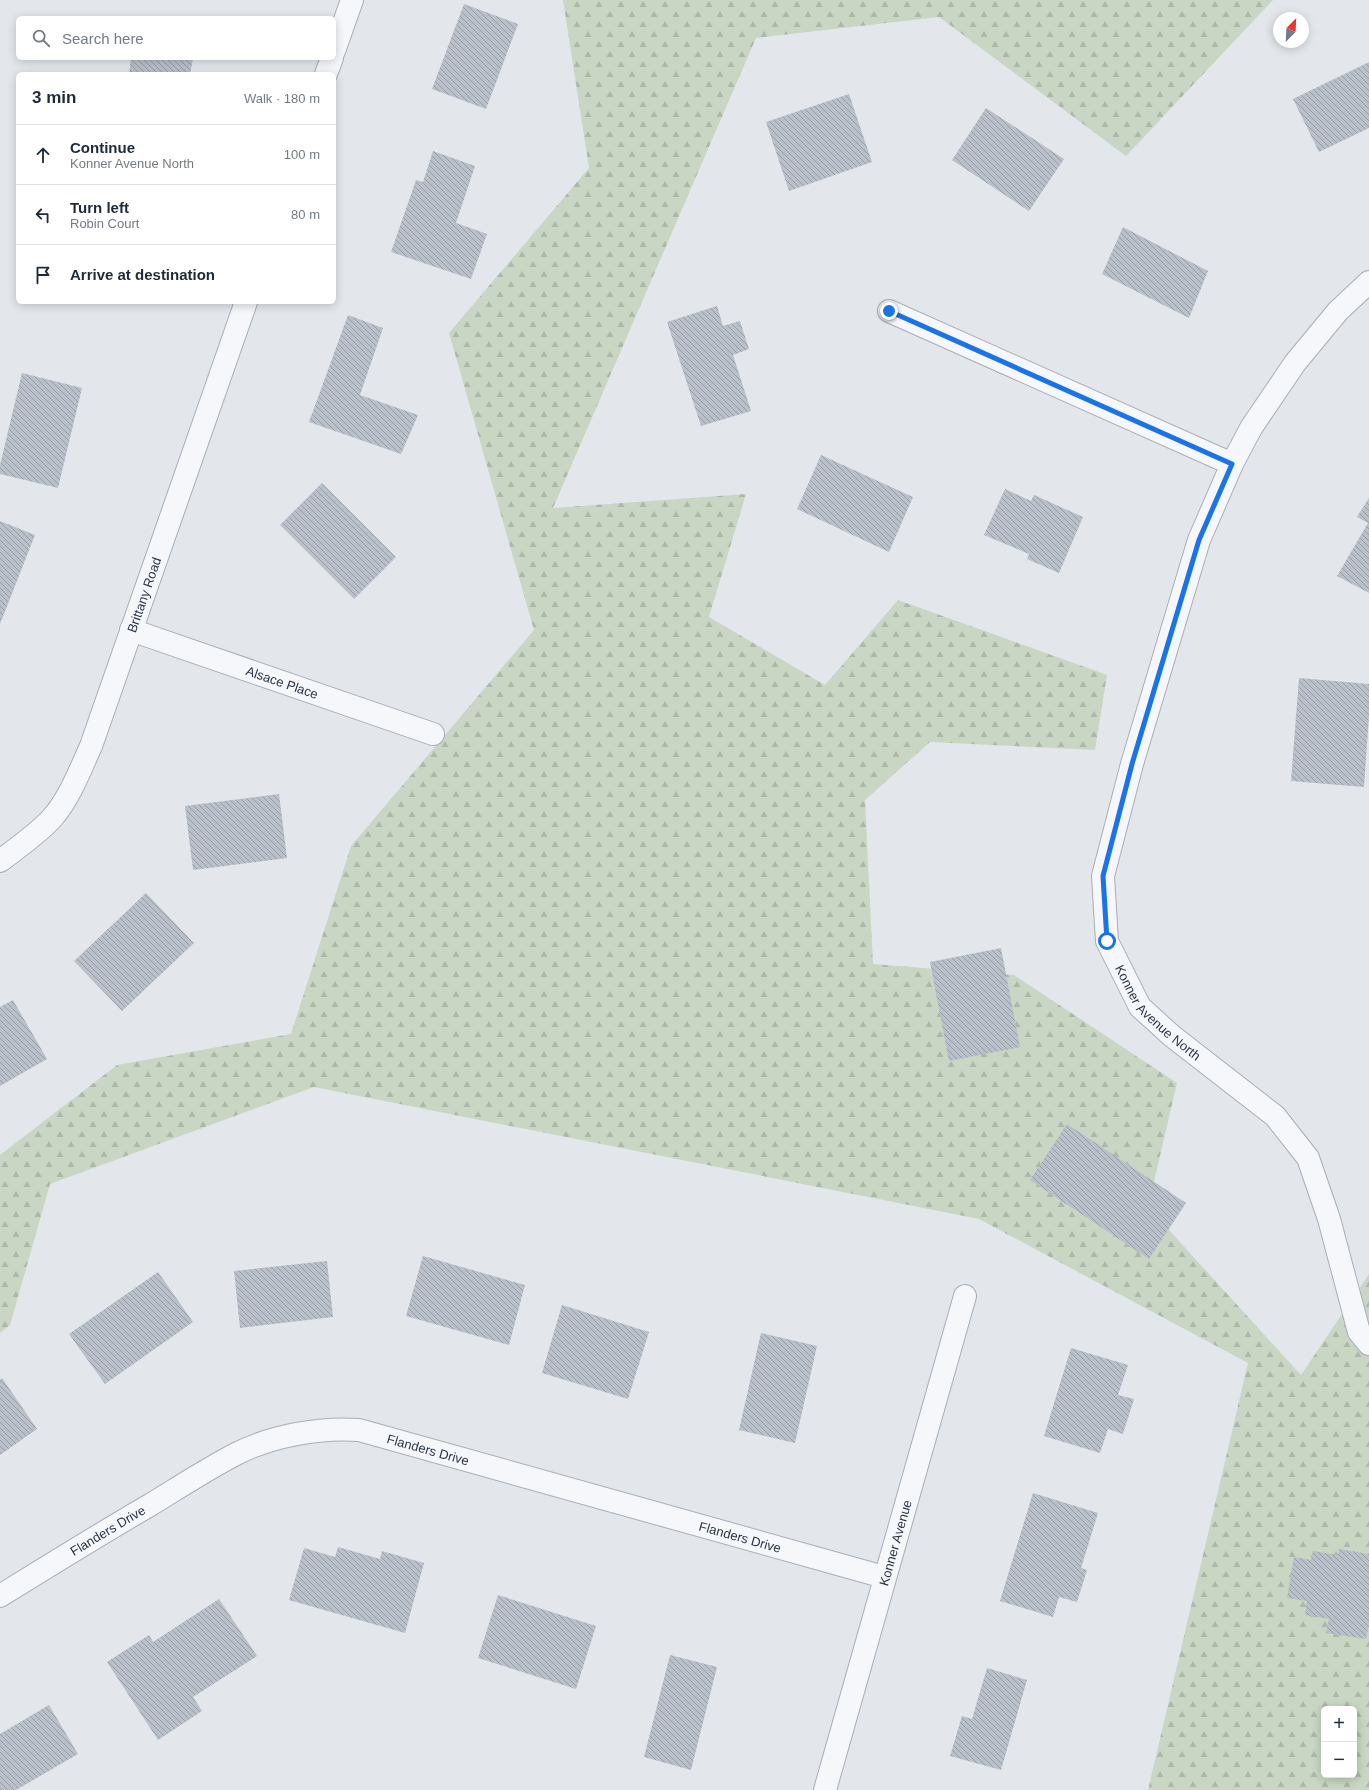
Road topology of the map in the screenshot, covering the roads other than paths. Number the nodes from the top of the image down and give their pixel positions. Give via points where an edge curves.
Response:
1 (352, 0) edge
2 (336, 46) edge
3 (331, 60) edge
4 (327, 72) edge
5 (1369, 282) edge
6 (245, 304) edge
7 (889, 311) dead end
8 (1232, 464) junction
9 (131, 630) junction
10 (433, 734) dead end
11 (0, 861) edge
12 (965, 1296) dead end
13 (1369, 1344) edge
14 (884, 1577) junction
15 (0, 1596) edge
16 (825, 1790) edge

1 - 2 street
3 - 4 street
5 - 8 street, Konner Avenue North via 1338,311 1295,363 1251,428
6 - 9 street, Brittany Road
7 - 8 street
8 - 13 street, Konner Avenue North via 1199,540 1132,764 1103,876 1107,941 1140,1007 1172,1036 1275,1116 1308,1158 1329,1219 1359,1332
9 - 10 street, Alsace Place
9 - 11 street, Brittany Road via 91,746 76,781 53,818
12 - 14 street, Konner Avenue
14 - 15 street, Flanders Drive via 359,1430 337,1428 314,1430 280,1438 237,1453
14 - 16 street, Konner Avenue

